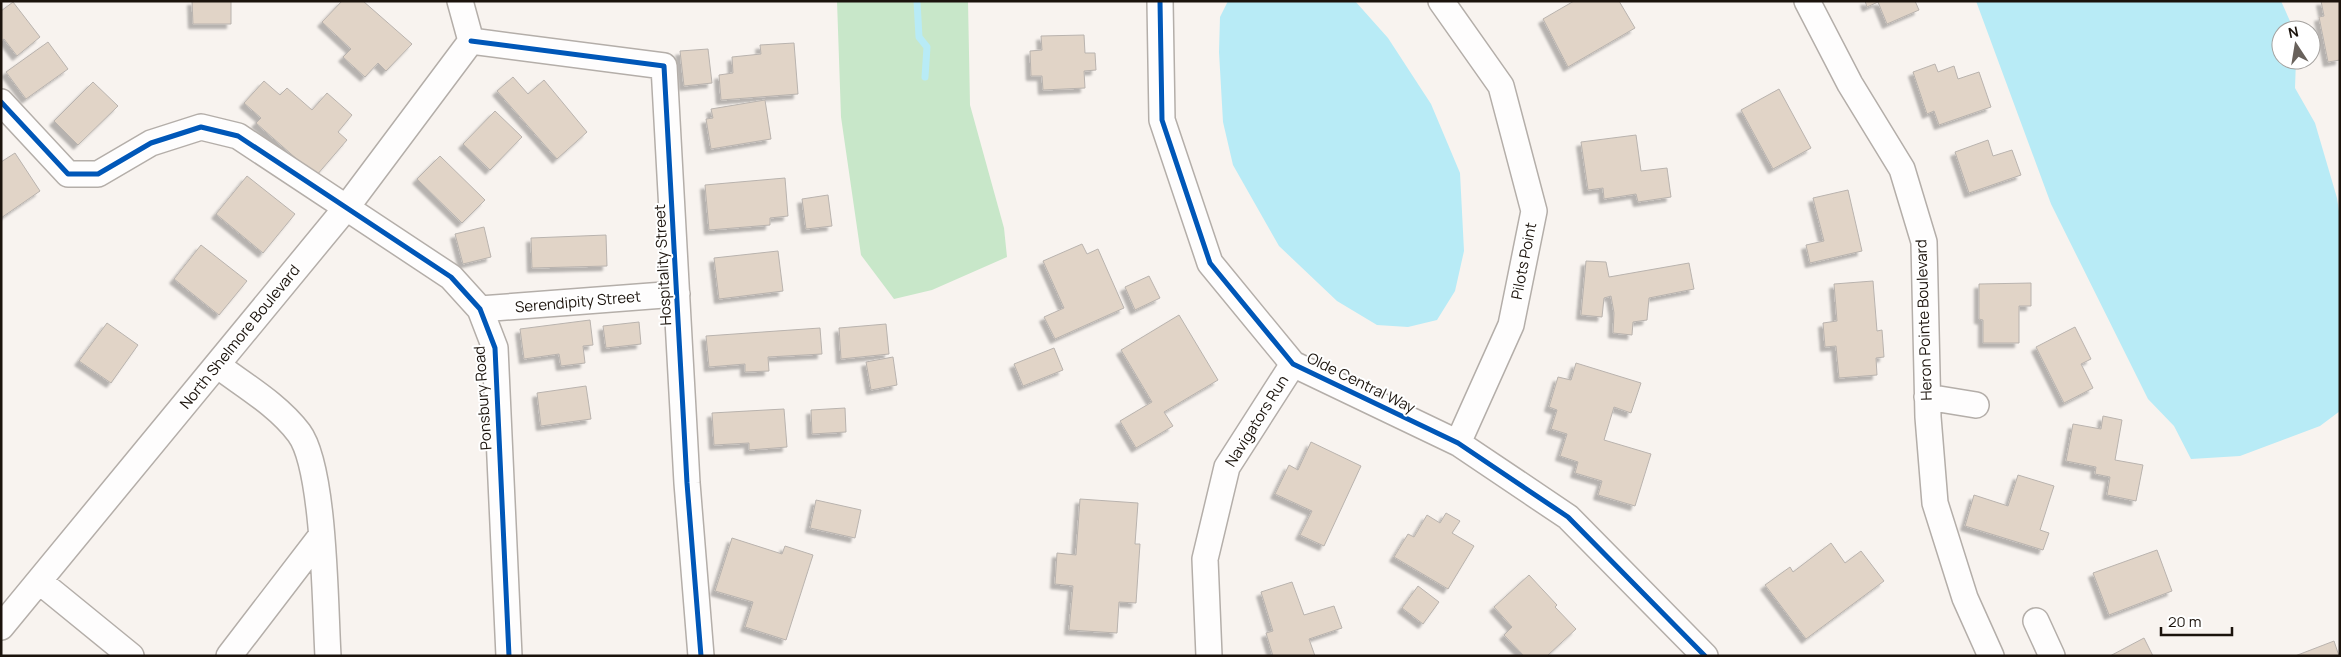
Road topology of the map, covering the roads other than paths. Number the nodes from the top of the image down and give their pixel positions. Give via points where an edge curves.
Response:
1 (460, 1) edge
2 (1160, 1) edge
3 (1441, 1) edge
4 (1807, 1) edge
5 (472, 41) junction
6 (1, 102) edge
7 (346, 208) junction
8 (677, 294) junction
9 (480, 309) junction
10 (1293, 364) junction
11 (216, 365) junction
12 (1927, 397) junction
13 (1976, 405) dead end
14 (1458, 443) junction
15 (321, 536) junction
16 (39, 581) junction
17 (2036, 621) dead end
18 (1, 627) edge
19 (131, 656) edge
20 (230, 656) edge
21 (328, 656) edge
22 (509, 656) edge
23 (701, 656) edge
24 (1210, 656) edge
25 (1705, 656) edge
26 (1991, 656) edge
27 (2052, 656) edge

1 - 5 street
2 - 10 street, Olde Central Way via 1162,120 1210,263
3 - 14 street, Pilots Point via 1502,86 1534,211 1511,325
4 - 12 street, Heron Pointe Boulevard via 1850,84 1902,169 1924,242
5 - 7 street, North Shelmore Boulevard
5 - 8 street, Hospitality Street via 664,66
6 - 7 street, Ponsbury Road via 68,174 98,174 151,144 201,128 238,136
7 - 9 street, Ponsbury Road via 450,277
7 - 11 street, North Shelmore Boulevard
8 - 9 street, Serendipity Street
8 - 23 street, Hospitality Street via 687,483
9 - 22 street, Ponsbury Road via 495,348
10 - 14 street, Olde Central Way
10 - 24 street, Navigators Run via 1227,467 1205,559
11 - 15 street via 272,406 300,434 312,461
11 - 16 street, North Shelmore Boulevard
12 - 13 street
12 - 26 street, Heron Pointe Boulevard via 1935,503 1965,598
14 - 25 street, Olde Central Way via 1568,517
15 - 20 street
15 - 21 street
16 - 18 street, North Shelmore Boulevard
16 - 19 street
17 - 27 street

